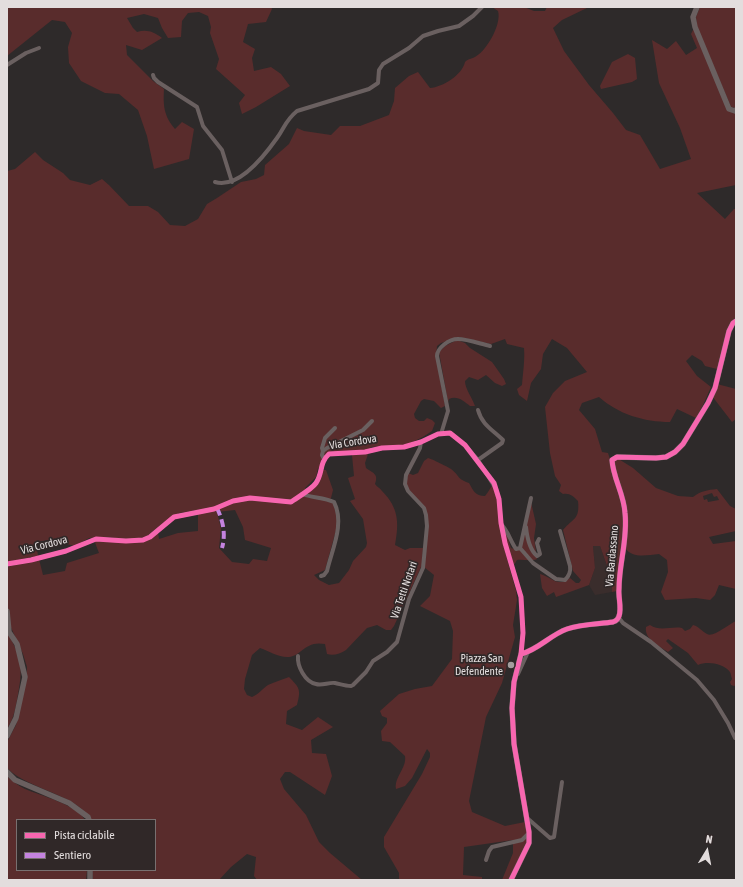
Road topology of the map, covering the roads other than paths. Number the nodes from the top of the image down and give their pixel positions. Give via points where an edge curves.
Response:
1 (482, 7) edge
2 (697, 7) edge
3 (38, 48) dead end
4 (7, 65) edge
5 (153, 75) dead end
6 (736, 110) edge
7 (215, 182) dead end
8 (232, 182) junction
9 (736, 321) edge
10 (490, 346) dead end
11 (478, 410) dead end
12 (372, 421) dead end
13 (335, 428) dead end
14 (441, 434) junction
15 (421, 442) junction
16 (324, 451) junction
17 (324, 459) junction
18 (478, 460) junction
19 (302, 494) junction
20 (531, 498) dead end
21 (501, 523) junction
22 (526, 525) junction
23 (560, 532) dead end
24 (539, 539) dead end
25 (520, 548) junction
26 (7, 564) edge
27 (321, 576) dead end
28 (7, 611) edge
29 (619, 618) junction
30 (528, 652) junction
31 (521, 654) junction
32 (298, 656) dead end
33 (514, 682) junction
34 (7, 736) edge
35 (734, 738) dead end
36 (7, 772) edge
37 (562, 782) dead end
38 (526, 816) junction
39 (88, 819) edge
40 (529, 832) junction
41 (486, 860) dead end
42 (511, 880) edge

1 - 8 street via 459,26 422,36 409,48 383,64 378,83 369,89 297,111 289,118 278,138 249,171
2 - 6 street via 693,17 695,27 730,109
3 - 4 street
5 - 8 street via 158,82 196,107 206,131 222,150
7 - 8 street
9 - 29 street, Via Bardassano via 729,331 715,388 683,444 666,457 617,457 612,460 626,512 626,534 618,589
10 - 14 street via 457,339 442,346 437,352 448,411
11 - 18 street via 483,422 503,440
12 - 16 street via 363,430
13 - 16 street via 325,438 322,448
14 - 15 street, Via Cordova
14 - 18 street via 450,433
15 - 17 street, Via Cordova via 404,447 329,454
15 - 32 street, Via Tetti Notari via 405,484 426,514 424,562 408,598 397,642 373,661 366,672 351,686 313,683 300,670
16 - 17 street
17 - 19 street, Via Cordova via 316,483
18 - 21 street via 496,488
19 - 26 street, Via Cordova via 291,502 250,498 233,501 214,509 174,517 143,540 96,539 66,551
19 - 27 street via 334,502 339,518 327,571
20 - 22 street
21 - 25 street via 516,548
21 - 31 street via 504,543 521,597
22 - 24 street via 530,544 537,556 540,554 537,543
22 - 25 street
23 - 25 street via 570,566 565,580 556,579 533,563
28 - 34 street via 9,632 17,644 25,677 16,718
29 - 30 street via 613,622 566,629
29 - 35 street via 697,680 714,700
30 - 31 street
30 - 33 street
31 - 33 street
33 - 38 street via 514,744
36 - 39 street via 15,780 69,803
37 - 38 street via 554,837 550,838
38 - 40 street
40 - 41 street via 522,840 492,847
40 - 42 street via 529,843

